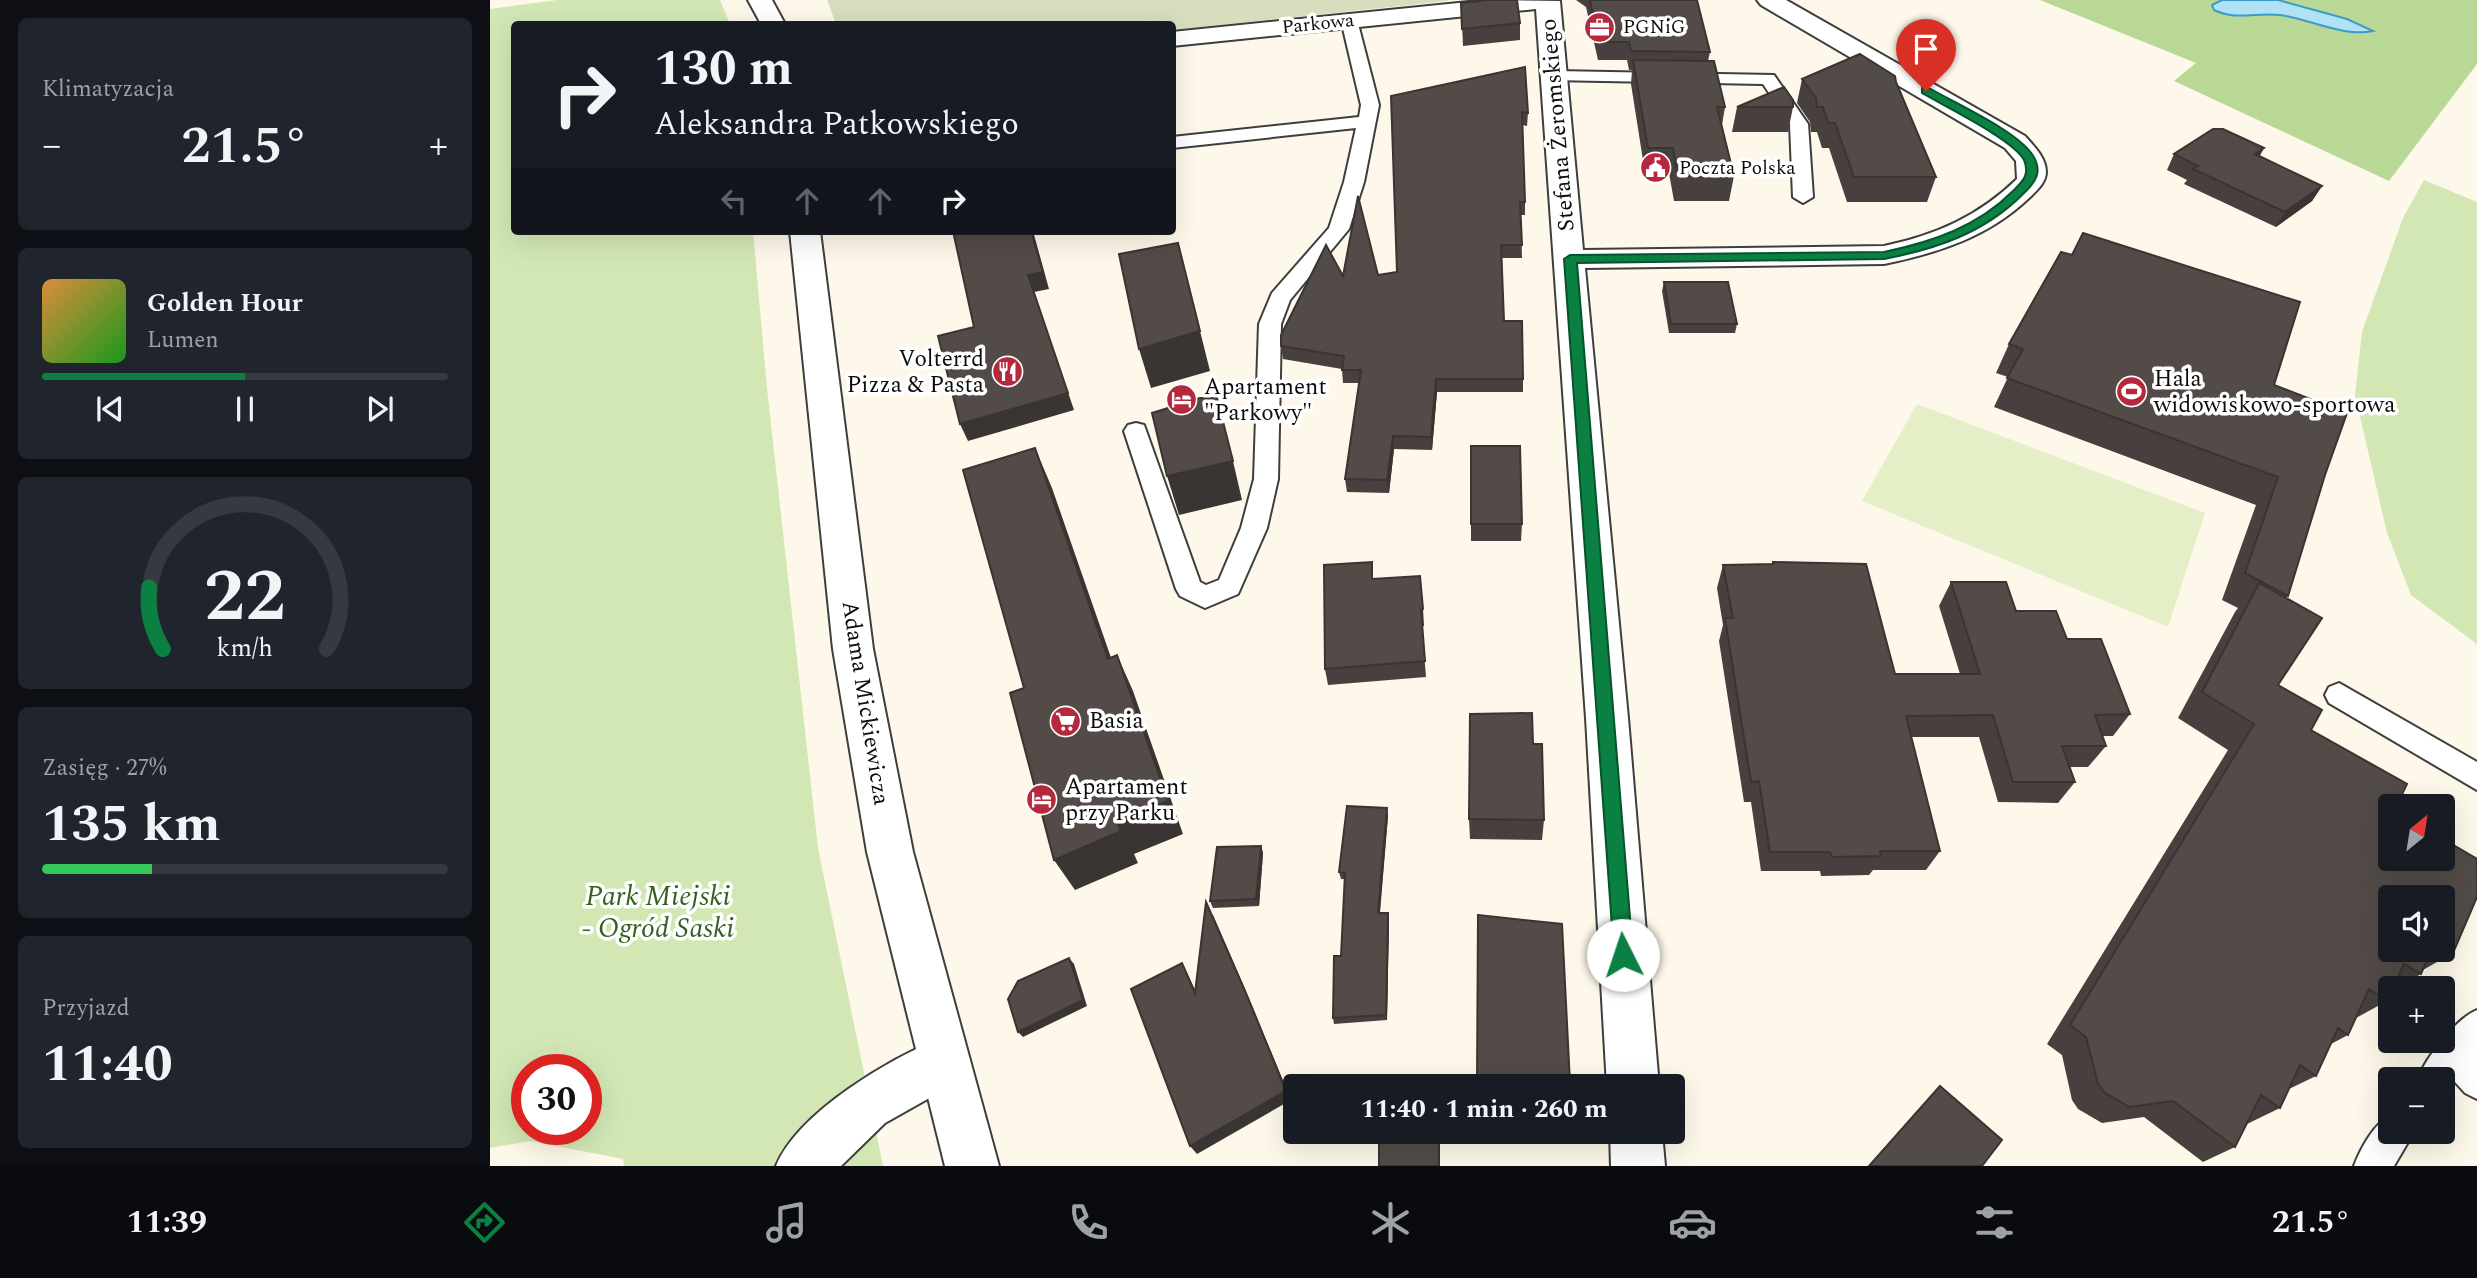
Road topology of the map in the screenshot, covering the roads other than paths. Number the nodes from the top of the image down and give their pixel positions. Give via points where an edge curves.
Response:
1 (760, 0) edge
2 (1547, 0) edge
3 (1769, 0) edge
4 (1349, 20) junction
5 (771, 21) edge
6 (1176, 39) edge
7 (1555, 76) junction
8 (1367, 121) junction
9 (1176, 143) edge
10 (1803, 197) dead end
11 (805, 235) edge
12 (1570, 259) junction
13 (1136, 431) dead end
14 (2339, 695) dead end
15 (2477, 777) edge
16 (2477, 1027) edge
17 (945, 1061) junction
18 (2444, 1067) edge
19 (2455, 1072) edge
20 (1632, 1074) edge
21 (2477, 1082) edge
22 (1637, 1144) edge
23 (2388, 1144) edge
24 (803, 1166) edge
25 (972, 1166) edge
26 (1638, 1166) edge
27 (2372, 1166) edge

1 - 5 street
2 - 4 street, Parkowa
2 - 7 street, Stefana Żeromskiego
3 - 12 street via 2015,142 2033,172 2031,180 1980,224 1919,248 1884,255
4 - 6 street, Parkowa
4 - 8 lane via 1370,105
7 - 10 lane via 1768,79 1799,124
7 - 12 street, Stefana Żeromskiego
8 - 9 lane
8 - 13 lane via 1339,229 1280,298 1270,324 1266,480 1255,528 1229,587 1205,597 1189,589
11 - 17 street, Adama Mickiewicza via 853,649 890,852
12 - 20 street, Stefana Żeromskiego
14 - 15 lane
16 - 18 lane
17 - 24 street via 867,1105
17 - 25 street, Adama Mickiewicza
19 - 21 lane
22 - 26 street
23 - 27 lane

